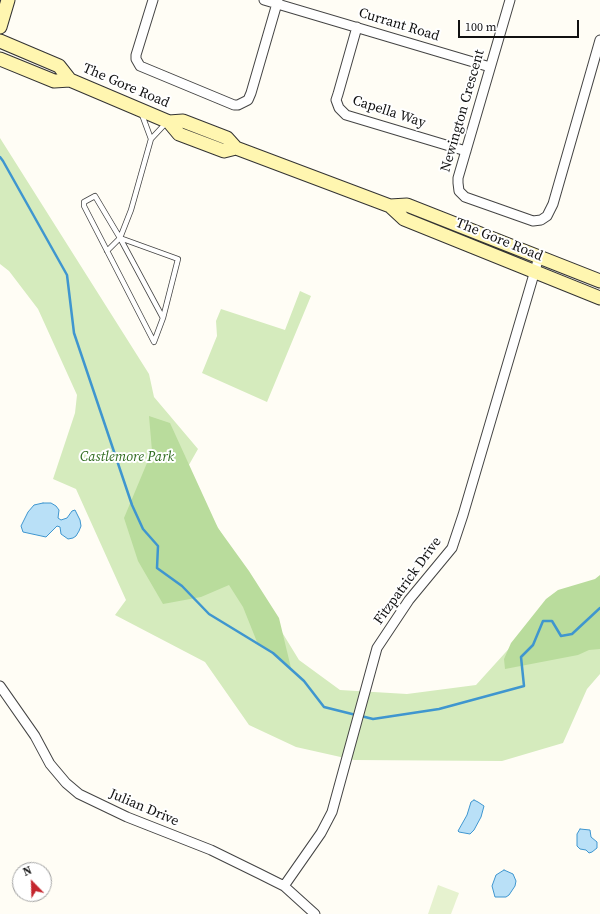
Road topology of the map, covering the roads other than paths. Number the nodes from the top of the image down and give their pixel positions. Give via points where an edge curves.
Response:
1 (8, 0) edge
2 (153, 0) edge
3 (264, 0) edge
4 (510, 0) edge
5 (278, 2) edge
6 (0, 27) edge
7 (357, 27) junction
8 (600, 40) edge
9 (0, 41) edge
10 (0, 59) edge
11 (490, 67) junction
12 (70, 80) junction
13 (139, 109) junction
14 (169, 122) junction
15 (151, 139) junction
16 (466, 151) junction
17 (390, 206) junction
18 (120, 238) junction
19 (107, 251) junction
20 (539, 257) junction
21 (534, 272) junction
22 (600, 281) edge
23 (600, 298) edge
24 (163, 318) junction
25 (0, 686) edge
26 (284, 886) junction
27 (315, 914) edge

1 - 6 main road
2 - 5 street via 136,55 140,66 234,105 248,100 251,93
3 - 5 street, Currant Road
4 - 11 street, Newington Crescent
5 - 7 street, Currant Road
7 - 11 street, Currant Road
7 - 16 street, Capella Way via 336,100 339,108 346,115
8 - 16 street, Newington Crescent via 547,216 532,221 464,197 459,191 458,183
9 - 12 main road, The Gore Road via 59,66
10 - 12 main road, The Gore Road via 54,81
11 - 16 street, Newington Crescent
12 - 13 main road, The Gore Road
13 - 14 main road, The Gore Road
13 - 15 lane
14 - 15 lane
14 - 17 main road, The Gore Road via 183,121 227,138 236,148
15 - 18 lane
17 - 20 main road, The Gore Road via 407,205
17 - 21 main road, The Gore Road via 404,219
18 - 19 lane
18 - 19 lane via 95,196 84,202
18 - 24 lane
18 - 24 lane via 178,259
19 - 24 lane via 154,342
20 - 21 street, Fitzpatrick Drive
20 - 22 main road, The Gore Road
21 - 23 main road, The Gore Road
21 - 26 street, Fitzpatrick Drive via 452,548 409,600 378,648 332,812 321,834
25 - 26 street, Julian Drive via 35,736 50,764 79,794 127,817 211,850
26 - 27 street, Julian Drive

